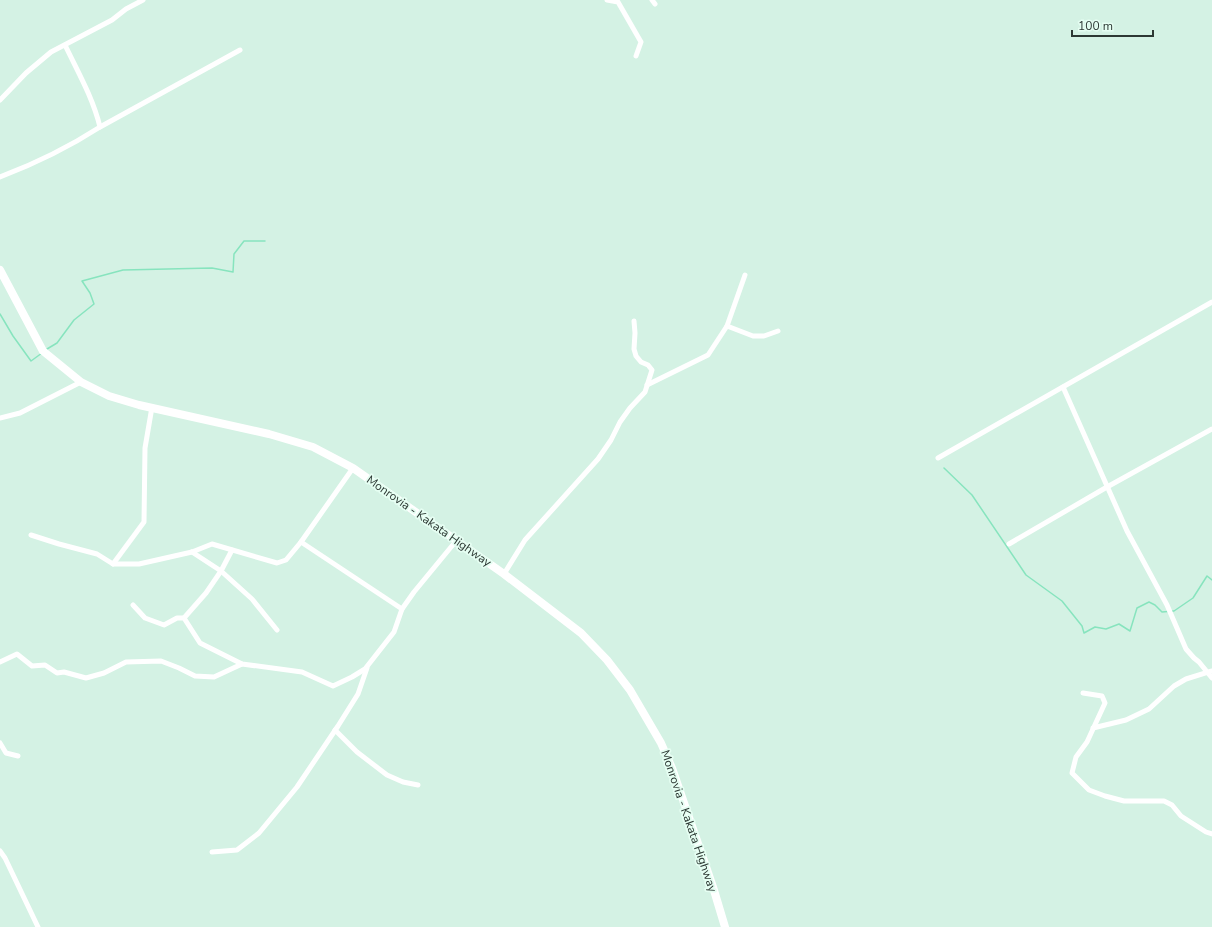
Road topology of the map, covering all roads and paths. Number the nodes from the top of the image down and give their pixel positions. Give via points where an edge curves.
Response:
1 (143, 0) edge
2 (607, 0) edge
3 (65, 45) junction
4 (240, 50) dead end
5 (636, 56) dead end
6 (0, 100) edge
7 (100, 127) junction
8 (0, 177) edge
9 (0, 270) edge
10 (745, 275) dead end
11 (1212, 302) edge
12 (634, 321) dead end
13 (727, 326) junction
14 (778, 331) dead end
15 (81, 382) junction
16 (648, 385) junction
17 (1063, 387) junction
18 (152, 407) junction
19 (0, 418) edge
20 (1212, 429) edge
21 (938, 458) dead end
22 (352, 468) junction
23 (1106, 487) junction
24 (31, 535) dead end
25 (456, 541) junction
26 (301, 542) junction
27 (1009, 544) dead end
28 (232, 550) junction
29 (192, 552) junction
30 (113, 564) junction
31 (221, 572) junction
32 (504, 574) junction
33 (133, 605) dead end
34 (402, 609) junction
35 (184, 618) junction
36 (277, 630) dead end
37 (0, 662) edge
38 (242, 664) junction
39 (367, 668) dead end
40 (1209, 672) edge
41 (1212, 678) edge
42 (1083, 693) dead end
43 (1093, 728) junction
44 (335, 730) junction
45 (0, 743) edge
46 (18, 756) dead end
47 (418, 785) dead end
48 (1212, 834) edge
49 (0, 851) edge
50 (212, 852) dead end
51 (38, 927) edge
52 (725, 927) edge

1 - 3 street
2 - 5 street via 618,2 641,42
3 - 6 street via 51,52 30,69
3 - 7 street via 79,71
4 - 7 street
7 - 8 street via 83,138
9 - 15 highway, Monrovia - Kakata Highway via 43,351
10 - 13 street
11 - 17 street
12 - 16 street via 636,356 652,370
13 - 14 street via 754,336 764,336
13 - 16 street via 708,356
15 - 18 highway, Monrovia - Kakata Highway via 109,396
15 - 19 street via 20,413
16 - 32 street via 620,422 598,459 525,540
17 - 21 street
17 - 23 street
18 - 22 highway, Monrovia - Kakata Highway via 269,434 313,447
18 - 30 street via 145,448 144,522
20 - 23 street
22 - 25 highway, Monrovia - Kakata Highway
22 - 26 street
23 - 27 street
23 - 40 street via 1167,605 1186,648
24 - 30 street via 97,554
25 - 32 highway, Monrovia - Kakata Highway
25 - 34 street
26 - 28 street via 286,560 277,563
26 - 34 street
28 - 29 street via 212,544
28 - 31 street
29 - 30 street via 139,564
29 - 31 street
31 - 35 street
31 - 36 street via 252,599
32 - 52 highway, Monrovia - Kakata Highway via 581,632 630,690 661,743 672,768
33 - 35 street via 145,618 164,625 177,618
34 - 38 street via 394,632 365,669 333,686 302,672
35 - 38 street via 200,643
37 - 38 street via 17,654 32,666 45,665 57,673 64,672 86,678 104,673 126,662 161,661 195,676 214,677
39 - 44 street via 358,694
40 - 41 street
40 - 43 street via 1186,679 1174,686 1149,709 1126,720
42 - 43 street via 1102,696 1105,703
43 - 48 street via 1076,757 1072,773 1089,790 1124,801 1164,801 1172,804 1181,816
44 - 47 street via 357,752 387,775
44 - 50 street via 297,787 259,833 237,850
45 - 46 street via 6,752
49 - 51 street

